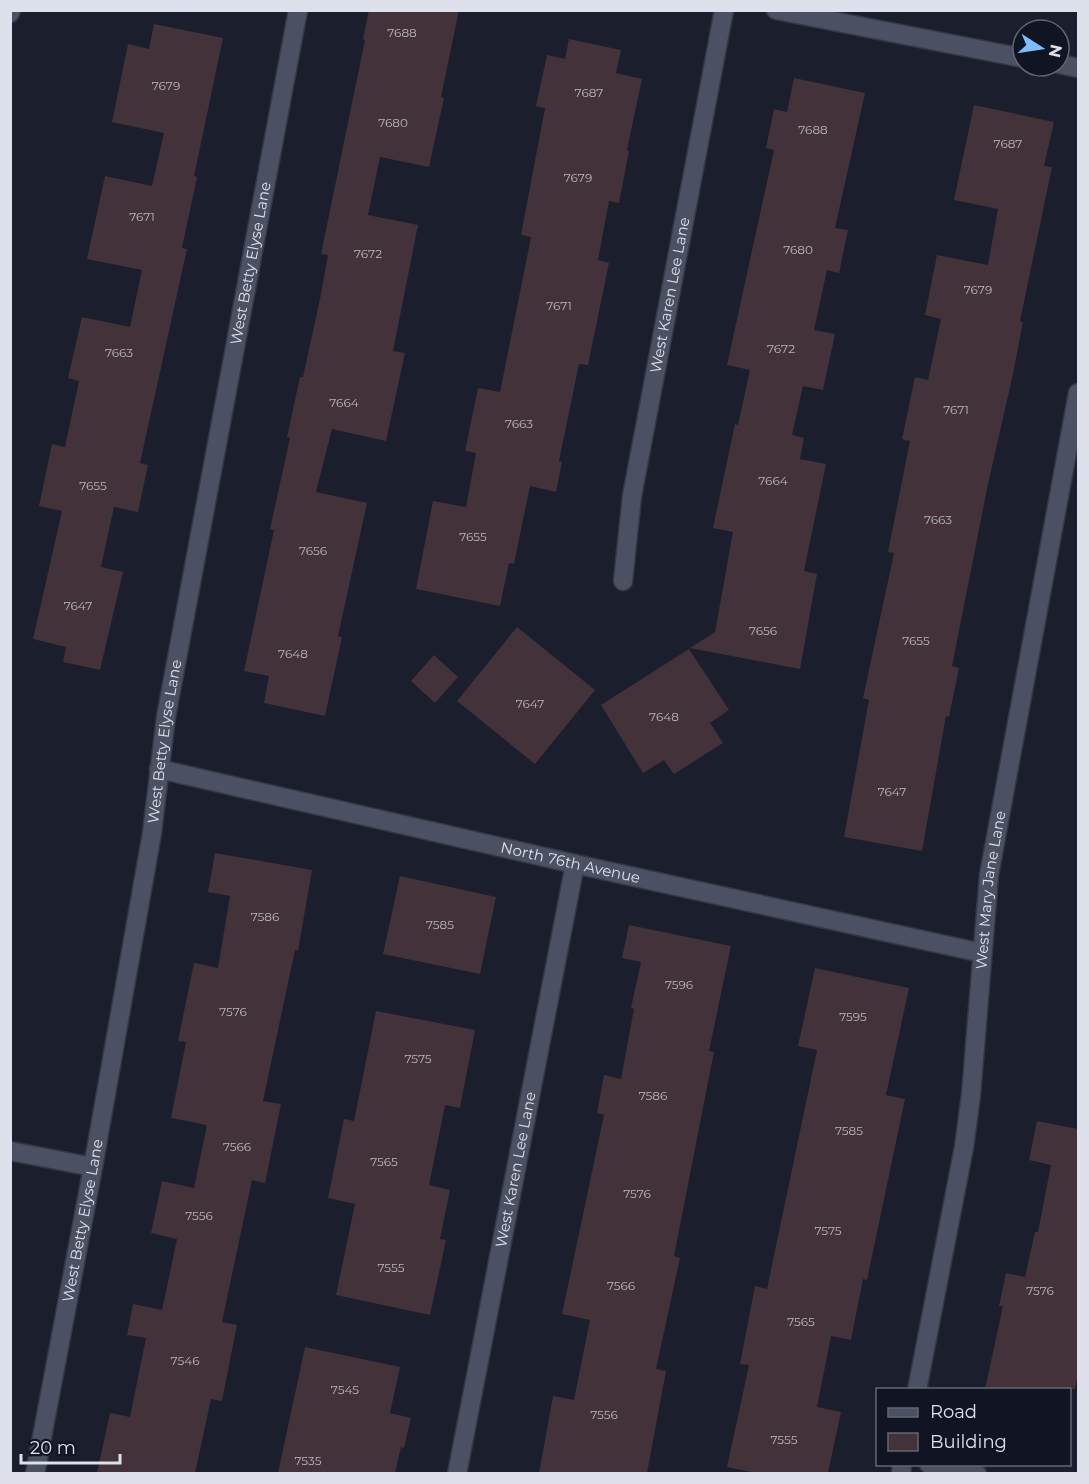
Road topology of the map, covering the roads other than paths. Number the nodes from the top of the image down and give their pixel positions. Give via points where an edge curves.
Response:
1 (298, 10) edge
2 (724, 10) edge
3 (776, 10) edge
4 (1011, 56) edge
5 (1078, 393) edge
6 (622, 581) dead end
7 (159, 769) junction
8 (575, 864) junction
9 (982, 953) junction
10 (10, 1152) edge
11 (93, 1167) junction
12 (917, 1388) edge
13 (940, 1466) edge
14 (35, 1473) edge
15 (457, 1473) edge
16 (977, 1473) edge

1 - 7 street, West Betty Elyse Lane
2 - 6 street, West Karen Lee Lane via 632,496
3 - 4 street
5 - 9 street, West Mary Jane Lane via 989,875
7 - 8 street, North 76th Avenue
7 - 11 street, West Betty Elyse Lane via 152,833
8 - 9 street, North 76th Avenue
8 - 15 street, West Karen Lee Lane
9 - 12 street, West Mary Jane Lane via 964,1147
10 - 11 street
11 - 14 street, West Betty Elyse Lane
13 - 16 street

